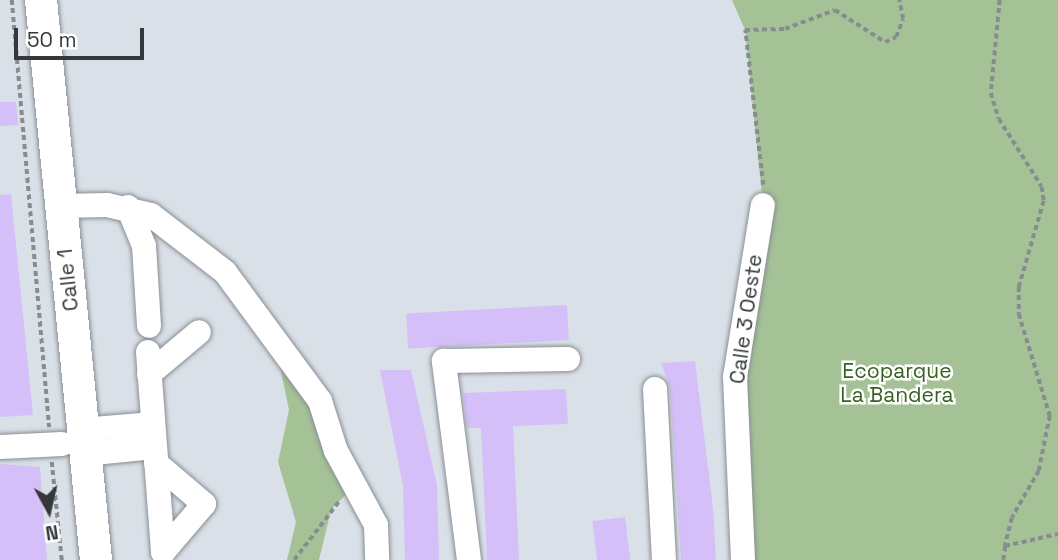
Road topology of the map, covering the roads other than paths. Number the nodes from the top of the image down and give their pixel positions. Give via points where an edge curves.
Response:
1 (23, 0) edge
2 (41, 0) edge
3 (763, 205) road end
4 (61, 206) junction
5 (128, 207) junction
6 (149, 326) dead end
7 (199, 332) dead end
8 (568, 359) dead end
9 (655, 389) dead end
10 (69, 443) junction
11 (0, 447) edge
12 (75, 560) edge
13 (96, 560) edge
14 (377, 560) edge
15 (469, 560) edge
16 (664, 560) edge
17 (743, 560) edge

1 - 10 main road, Calle 1
2 - 4 main road, Calle 1
3 - 17 street, Calle 3 Oeste via 735,377
4 - 5 street
4 - 10 main road, Calle 1
5 - 6 street via 144,246
5 - 14 street via 173,229 225,272 290,354 320,401 337,451 376,525
7 - 10 street via 149,363 154,445
8 - 15 street via 444,361 461,458
9 - 16 street
10 - 11 street
10 - 12 main road, Calle 1
10 - 13 main road, Calle 1

